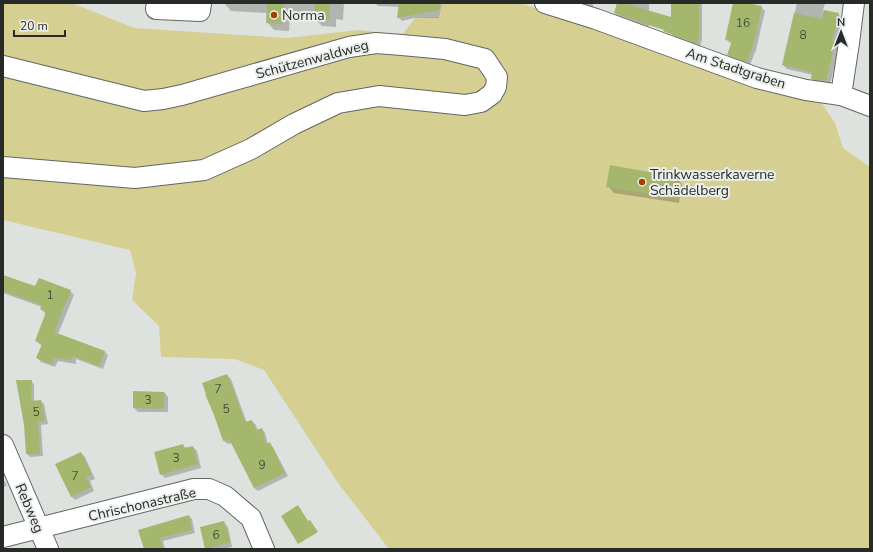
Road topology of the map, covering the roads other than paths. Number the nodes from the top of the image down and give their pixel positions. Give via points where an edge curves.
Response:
1 (156, 3) edge
2 (201, 3) edge
3 (545, 3) edge
4 (854, 3) edge
5 (3, 66) edge
6 (841, 95) junction
7 (870, 106) edge
8 (3, 167) edge
9 (3, 445) edge
10 (38, 528) junction
11 (3, 537) edge
12 (48, 549) edge
13 (264, 549) edge

1 - 2 street via 156,9 200,11
3 - 6 street, Am Stadtgraben via 757,78 806,90
4 - 6 street
5 - 8 street, Schützenwaldweg via 144,101 182,95 349,47 376,43 445,49 485,59 497,77 492,94 481,102 465,105 379,96 338,103 294,124 251,149 204,170 135,178
6 - 7 street, Am Stadtgraben
9 - 10 street, Rebweg
10 - 11 street, Chrischonastraße
10 - 12 street, Rebweg
10 - 13 street, Chrischonastraße via 194,489 209,489 225,496 251,518

